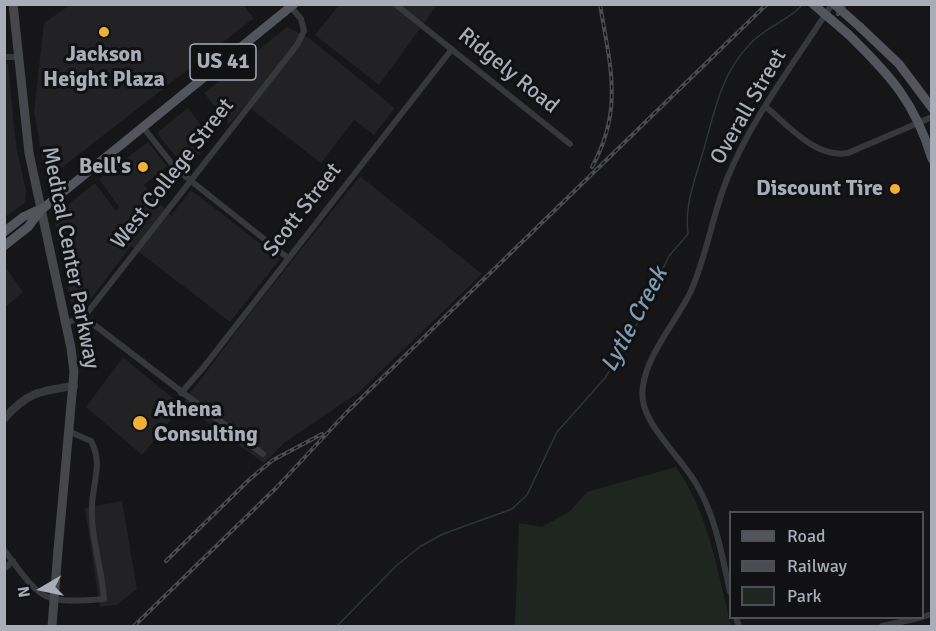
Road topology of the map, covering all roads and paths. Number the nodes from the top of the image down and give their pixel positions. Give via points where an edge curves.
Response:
1 (13, 4) edge
2 (395, 4) edge
3 (813, 4) edge
4 (833, 4) edge
5 (292, 6) edge
6 (452, 49) junction
7 (4, 57) edge
8 (17, 57) junction
9 (765, 107) junction
10 (932, 108) edge
11 (932, 117) edge
12 (918, 123) junction
13 (143, 127) junction
14 (570, 144) dead end
15 (932, 159) edge
16 (190, 181) junction
17 (40, 210) junction
18 (4, 232) edge
19 (4, 246) edge
20 (288, 258) junction
21 (84, 317) junction
22 (66, 323) junction
23 (74, 386) junction
24 (181, 393) junction
25 (4, 419) edge
26 (70, 432) junction
27 (263, 454) dead end
28 (4, 550) edge
29 (13, 561) junction
30 (4, 569) edge
31 (729, 588) edge
32 (913, 619) edge
33 (52, 627) edge
34 (882, 627) edge

1 - 8 main road, Medical Center Parkway
2 - 6 street, Ridgely Road
3 - 12 main road, bridge via 891,76
4 - 9 street, Overall Street
4 - 10 main road, bridge via 900,64
5 - 13 main road, US 41
5 - 16 street, West College Street via 304,31 297,45
6 - 14 street, Ridgely Road
6 - 20 street, Scott Street
7 - 8 street
8 - 17 main road, Medical Center Parkway
9 - 12 street via 823,152 836,155
9 - 31 street, Overall Street via 727,179 690,293 648,368 642,387 649,417 708,506
11 - 12 street
12 - 15 main road
13 - 16 street
13 - 17 main road, US 41
16 - 20 street
16 - 21 street, West College Street
17 - 18 main road, US 41
17 - 19 main road, US 41 via 28,227
17 - 22 main road, Medical Center Parkway
20 - 24 street, Scott Street
21 - 22 street
21 - 24 street
22 - 23 main road, Medical Center Parkway
23 - 25 street via 38,391 15,406
23 - 26 main road, Medical Center Parkway
24 - 27 street
26 - 29 street via 92,441 97,452 92,517 104,599 49,599 35,589
26 - 33 main road, Medical Center Parkway, bridge
28 - 29 street
29 - 30 street
32 - 34 street

